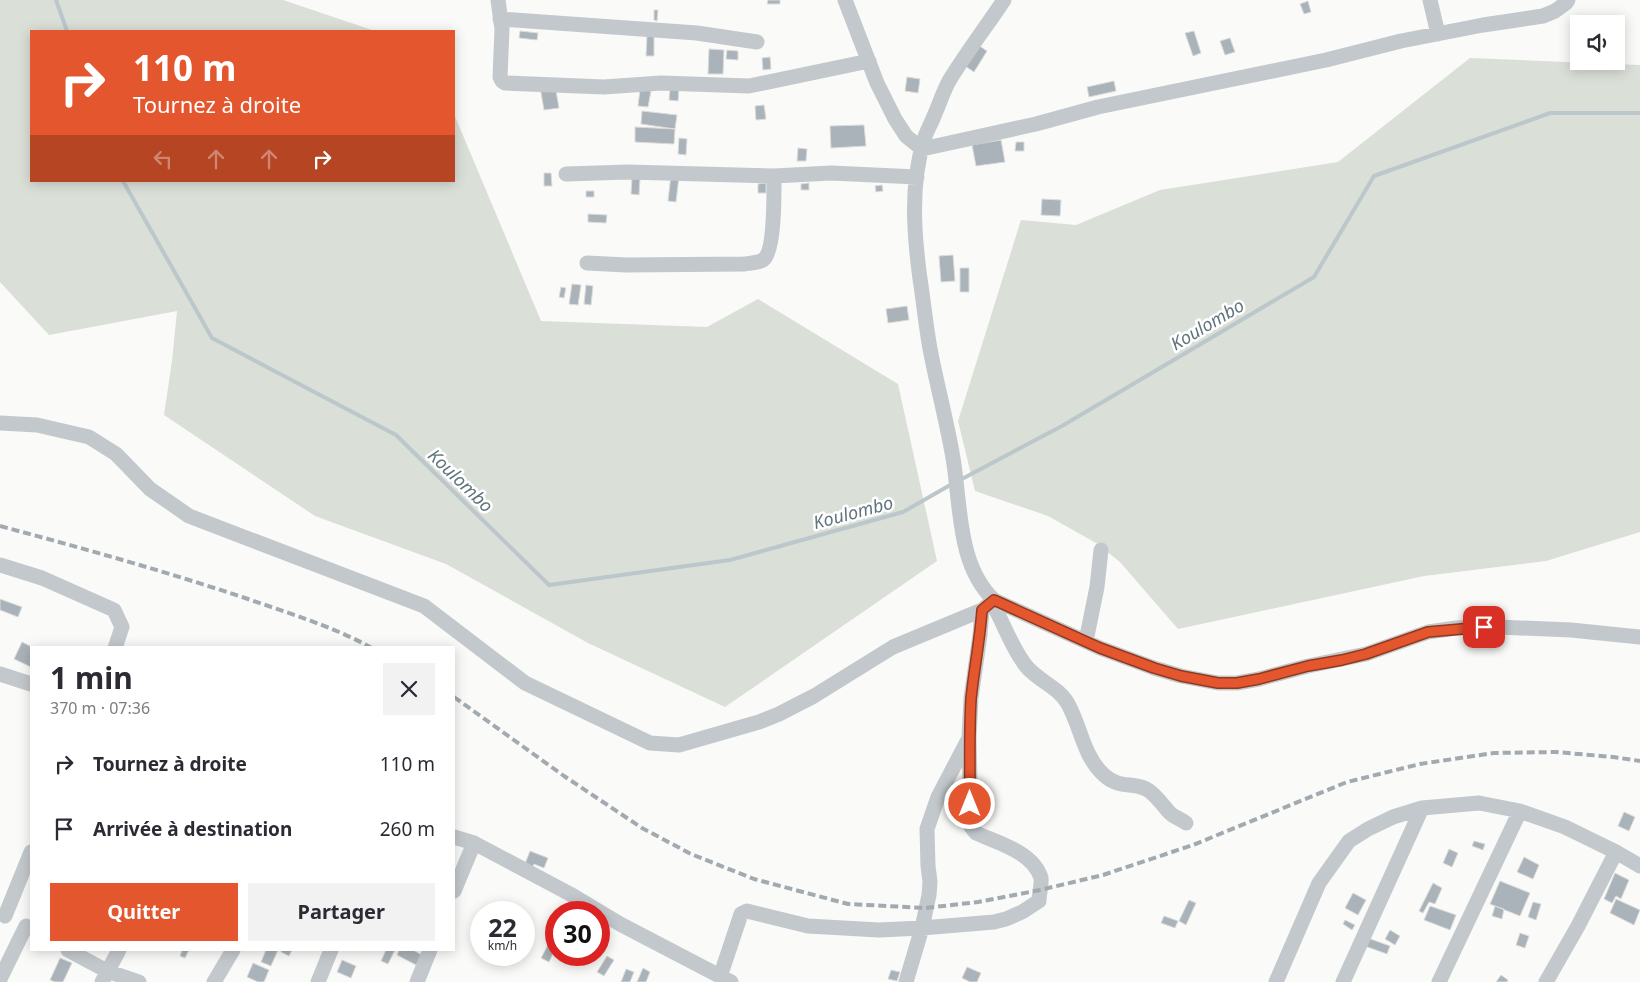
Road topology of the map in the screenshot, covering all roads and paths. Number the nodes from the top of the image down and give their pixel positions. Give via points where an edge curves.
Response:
1 (498, 0) edge
2 (845, 0) edge
3 (1004, 0) edge
4 (1430, 0) edge
5 (1568, 0) edge
6 (500, 19) junction
7 (1438, 34) junction
8 (757, 42) dead end
9 (869, 61) junction
10 (922, 149) junction
11 (566, 174) dead end
12 (774, 176) junction
13 (917, 177) junction
14 (587, 263) dead end
15 (0, 423) edge
16 (1101, 550) dead end
17 (0, 565) edge
18 (989, 604) junction
19 (1640, 637) edge
20 (1086, 641) junction
21 (116, 646) edge
22 (0, 674) edge
23 (30, 684) edge
24 (969, 738) junction
25 (1422, 808) junction
26 (1520, 811) junction
27 (1186, 822) dead end
28 (455, 837) edge
29 (474, 843) junction
30 (1616, 852) junction
31 (30, 854) edge
32 (1640, 866) edge
33 (455, 889) edge
34 (3, 915) edge
35 (29, 928) edge
36 (922, 928) junction
37 (69, 951) edge
38 (118, 951) edge
39 (232, 951) edge
40 (331, 951) edge
41 (430, 951) edge
42 (104, 976) edge
43 (0, 979) edge
44 (725, 979) edge
45 (139, 982) edge
46 (214, 982) edge
47 (318, 982) edge
48 (417, 982) edge
49 (906, 982) edge
50 (1276, 982) edge
51 (1343, 982) edge
52 (1439, 982) edge
53 (1546, 982) edge

1 - 6 street
2 - 9 street
3 - 10 street via 948,84
4 - 7 street
5 - 7 street via 1543,16
6 - 8 street via 696,33
6 - 9 street via 500,77 505,83 604,87 661,83 749,86
7 - 10 street via 1098,107
9 - 10 street via 895,119 906,136
10 - 13 street
11 - 12 street via 628,172
12 - 13 street via 831,173
12 - 14 street via 771,240 766,258 761,261 744,264
13 - 18 street via 918,264 931,353 953,459 960,520 975,573
15 - 18 street via 37,426 89,437 116,454 150,489 189,516 424,606 525,683 650,743 679,745 779,714 893,647
16 - 20 street
17 - 21 street via 42,578 114,610 122,627
18 - 20 street
18 - 24 street via 980,635
18 - 27 street via 1026,666 1068,703 1084,746 1103,774 1124,786 1151,791 1171,814
19 - 20 street via 1571,630 1456,628 1428,632 1366,654 1237,683 1181,676
22 - 23 street
24 - 36 street via 938,797 928,829 930,882
24 - 36 street via 971,828 1026,858 1036,868 1041,880 1039,901 1022,912 994,922
25 - 26 street via 1479,803
25 - 50 street via 1393,817 1349,841 1319,883
25 - 51 street
26 - 30 street via 1565,827
26 - 52 street
28 - 29 street
29 - 33 street
29 - 44 street
30 - 32 street
30 - 53 street
31 - 34 street
34 - 35 street
35 - 43 street
36 - 44 street via 879,930 808,926 747,911 741,914
36 - 49 street
37 - 42 street
38 - 42 street
39 - 46 street
40 - 47 street
41 - 48 street
42 - 45 street

